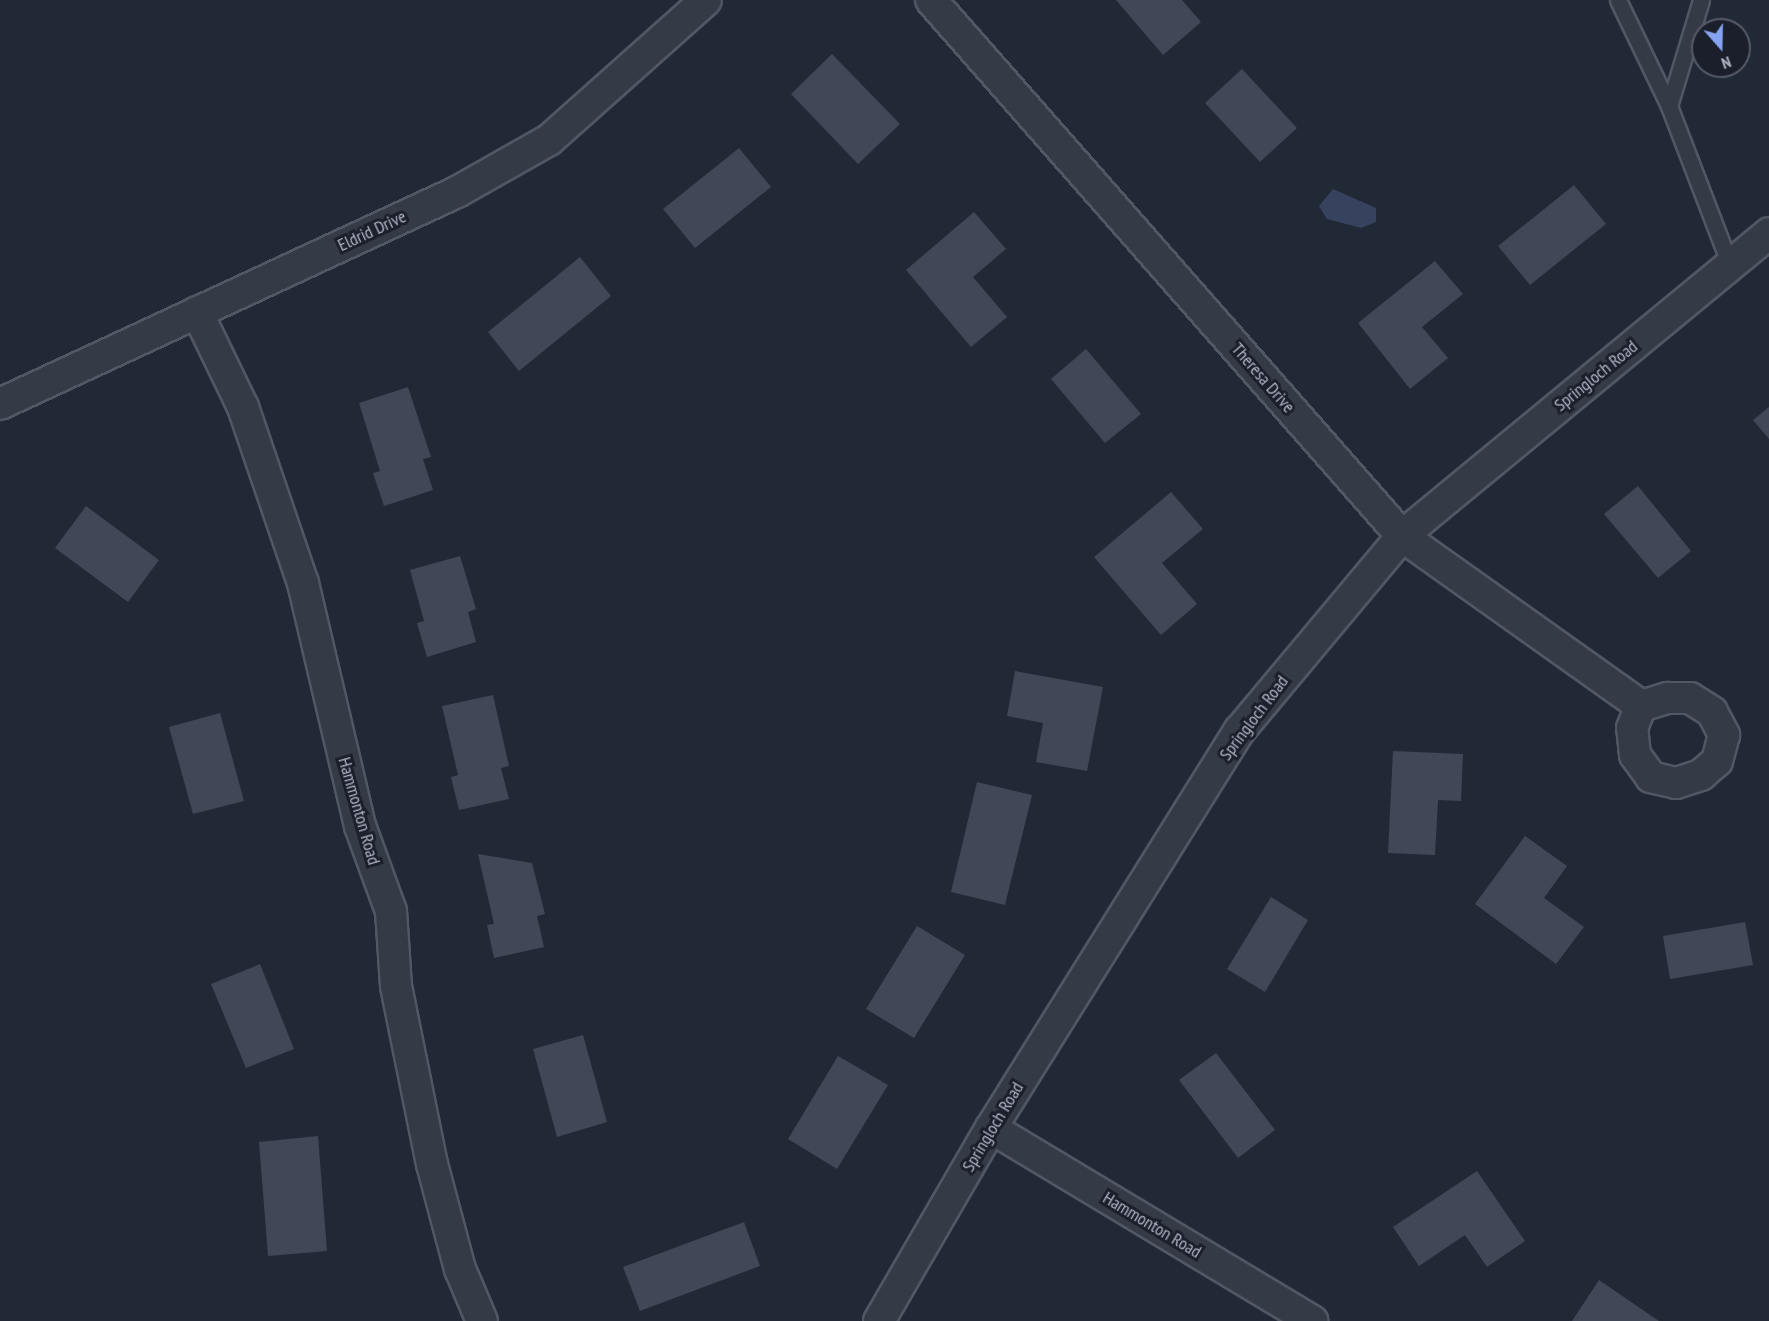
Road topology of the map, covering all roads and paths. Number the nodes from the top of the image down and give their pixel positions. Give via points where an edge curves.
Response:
1 (706, 0) edge
2 (931, 0) edge
3 (1618, 0) edge
4 (1701, 0) edge
5 (1669, 106) junction
6 (1769, 233) edge
7 (1730, 265) junction
8 (197, 312) junction
9 (0, 404) edge
10 (1402, 536) junction
11 (1641, 706) dead end
12 (991, 1128) junction
13 (482, 1321) edge
14 (879, 1321) edge
15 (1312, 1321) edge

1 - 8 street, Eldrid Drive via 549,140 457,192
2 - 10 street, Theresa Drive
3 - 5 lane
4 - 5 lane
5 - 7 lane
6 - 7 street, Springloch Road
7 - 10 street, Springloch Road
8 - 9 street, Eldrid Drive
8 - 13 street, Hammonton Road via 243,407 303,583 360,826 391,911 396,986 432,1164 460,1269
10 - 11 street, Theresa Drive
10 - 12 street, Springloch Road via 1240,730
12 - 14 street, Springloch Road
12 - 15 street, Hammonton Road

